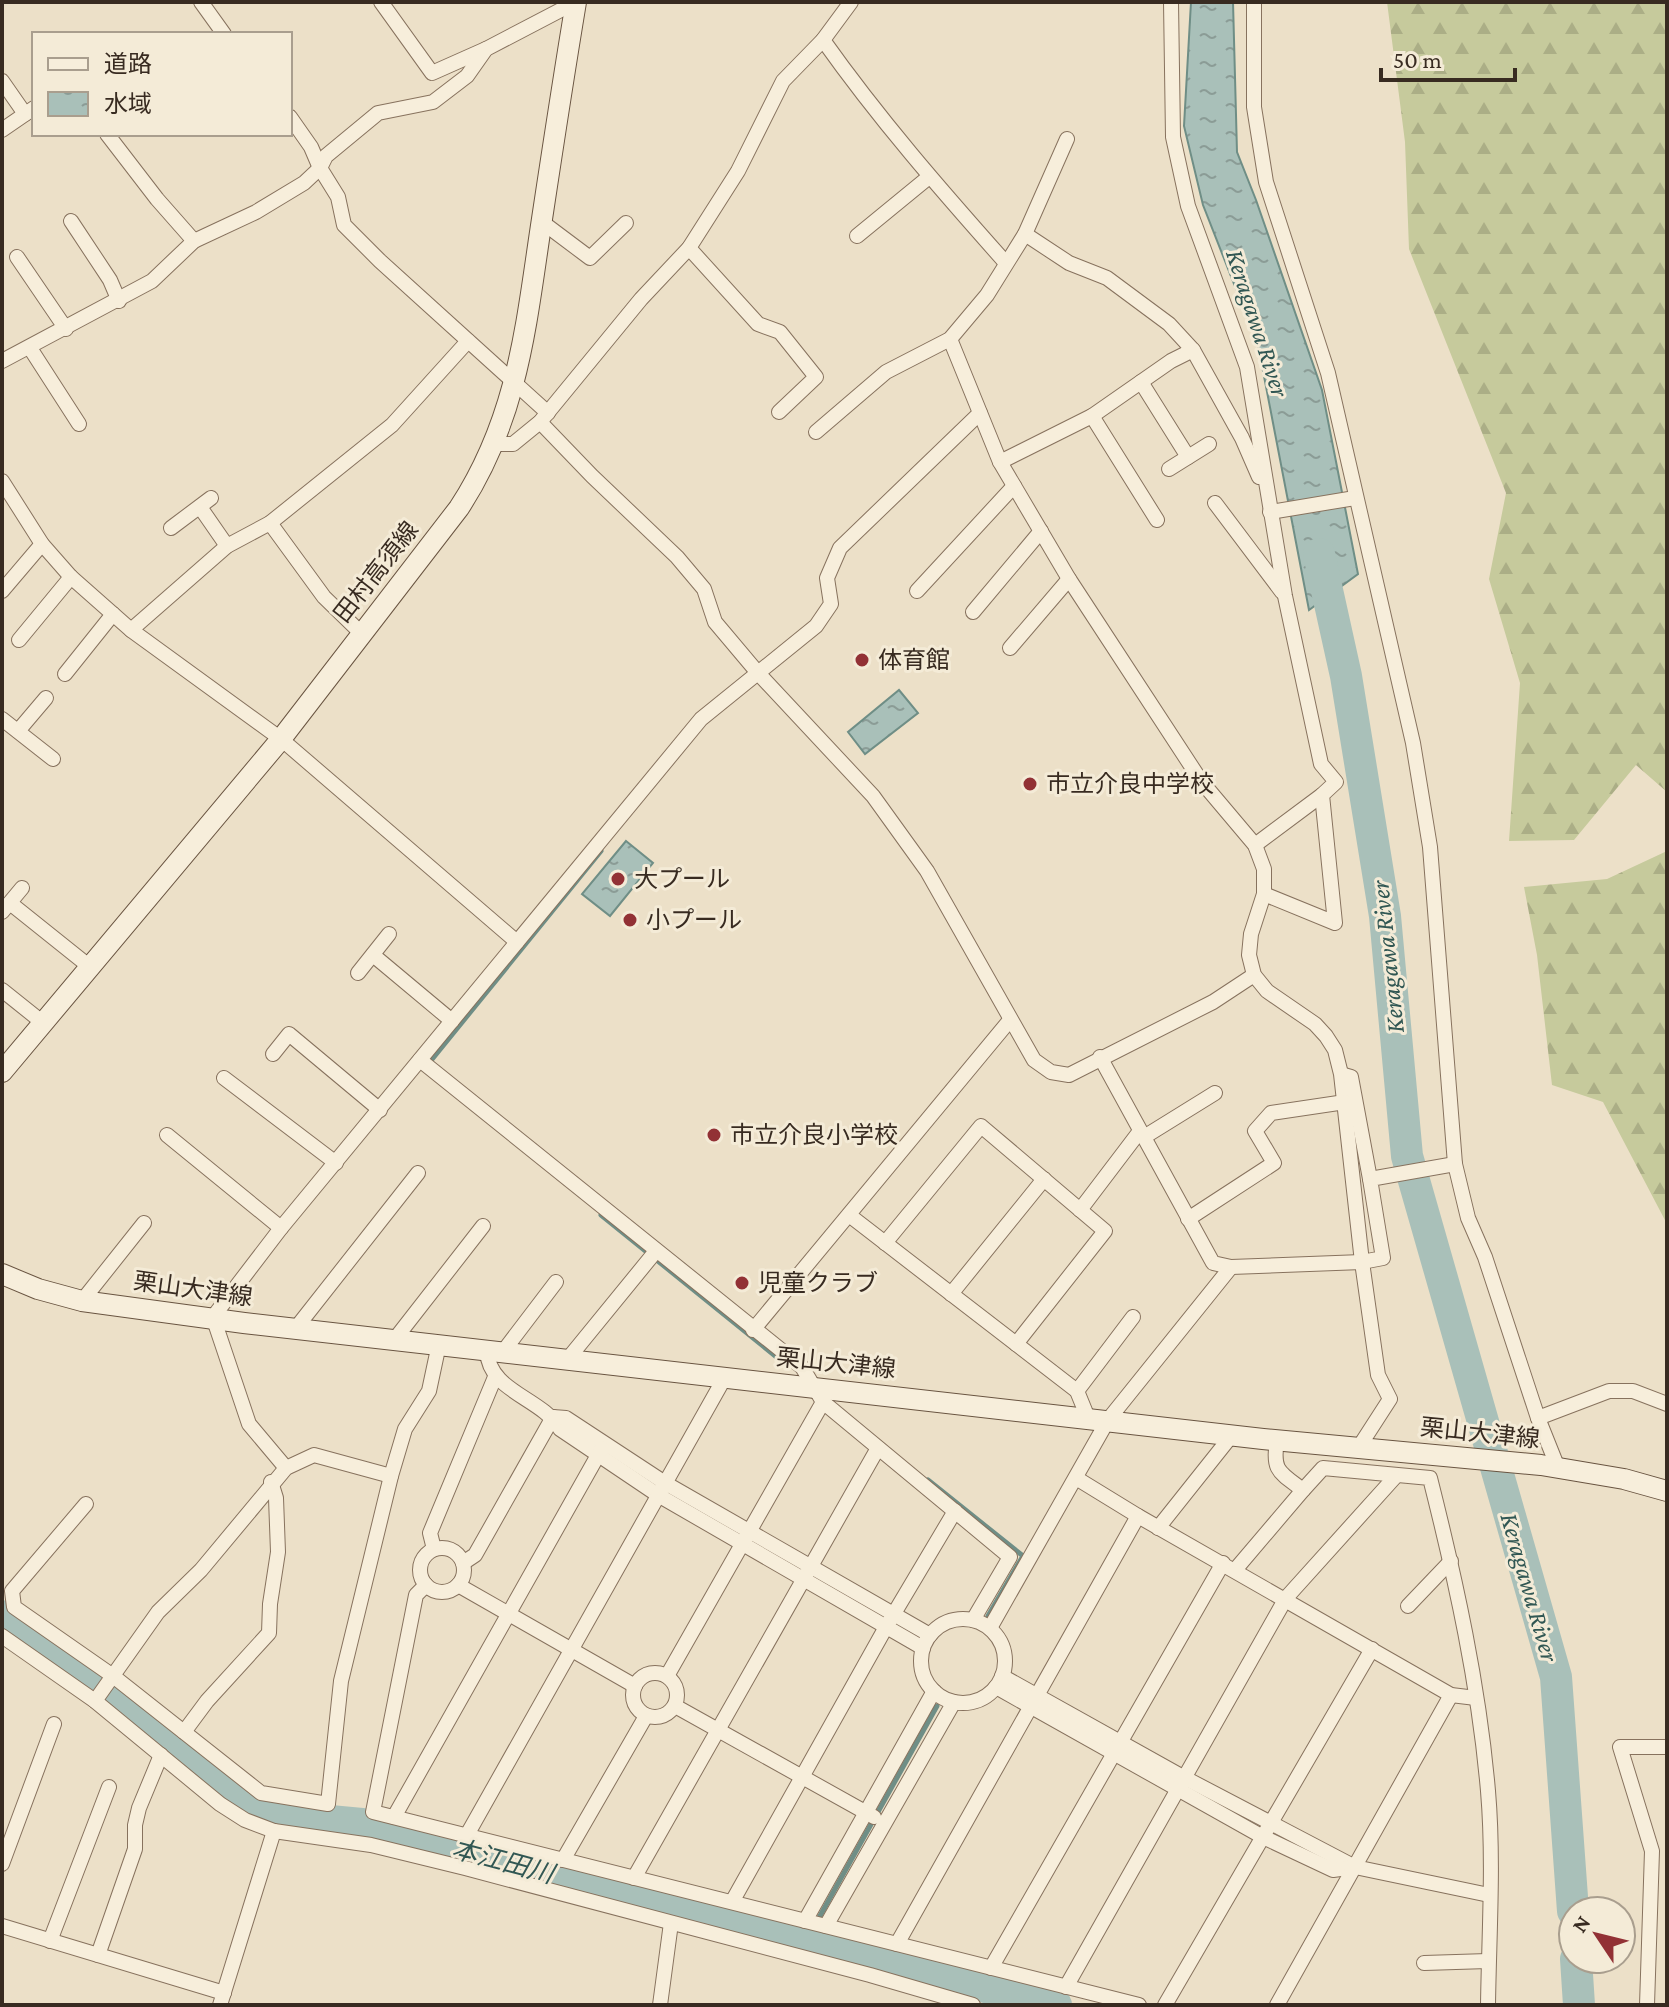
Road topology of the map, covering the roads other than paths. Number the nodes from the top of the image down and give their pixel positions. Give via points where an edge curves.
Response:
1 (201, 2) edge
2 (381, 2) edge
3 (576, 2) edge
4 (851, 2) edge
5 (1171, 2) edge
6 (1254, 2) edge
7 (220, 32) edge
8 (823, 40) junction
9 (486, 49) junction
10 (2, 81) edge
11 (29, 111) edge
12 (292, 120) edge
13 (2, 130) edge
14 (109, 136) edge
15 (1067, 139) dead end
16 (320, 168) junction
17 (929, 177) junction
18 (71, 221) dead end
19 (542, 222) junction
20 (626, 223) dead end
21 (1025, 234) junction
22 (857, 236) dead end
23 (194, 241) junction
24 (689, 248) junction
25 (17, 257) dead end
26 (1005, 262) junction
27 (119, 301) junction
28 (66, 329) junction
29 (950, 339) junction
30 (468, 341) junction
31 (30, 348) junction
32 (1193, 350) junction
33 (2, 361) edge
34 (1141, 382) junction
35 (514, 383) junction
36 (779, 412) dead end
37 (980, 413) junction
38 (1092, 416) junction
39 (544, 418) junction
40 (79, 424) dead end
41 (816, 432) dead end
42 (495, 444) junction
43 (1209, 444) dead end
44 (1188, 457) junction
45 (1000, 462) junction
46 (1169, 469) dead end
47 (2, 481) edge
48 (1014, 486) junction
49 (1268, 496) junction
50 (1348, 499) junction
51 (1215, 503) dead end
52 (1270, 512) junction
53 (1157, 520) dead end
54 (270, 523) junction
55 (171, 528) dead end
56 (1041, 531) junction
57 (42, 544) junction
58 (227, 546) junction
59 (71, 577) junction
60 (1069, 579) junction
61 (2, 591) edge
62 (917, 591) dead end
63 (1285, 596) junction
64 (973, 612) dead end
65 (113, 614) junction
66 (131, 630) junction
67 (361, 633) junction
68 (19, 640) dead end
69 (1010, 648) dead end
70 (758, 673) junction
71 (65, 674) dead end
72 (46, 698) dead end
73 (2, 719) edge
74 (18, 731) junction
75 (281, 739) junction
76 (53, 759) dead end
77 (1322, 795) junction
78 (1255, 845) junction
79 (22, 888) dead end
80 (1264, 894) junction
81 (6, 907) edge
82 (389, 934) dead end
83 (517, 942) junction
84 (373, 955) junction
85 (90, 967) junction
86 (358, 973) dead end
87 (1254, 975) junction
88 (2, 990) edge
89 (1010, 1020) junction
90 (452, 1021) junction
91 (42, 1022) junction
92 (273, 1054) dead end
93 (1100, 1057) junction
94 (420, 1060) junction
95 (2, 1072) edge
96 (1341, 1074) junction
97 (224, 1078) dead end
98 (1215, 1093) dead end
99 (1345, 1102) junction
100 (380, 1110) junction
101 (1142, 1134) junction
102 (167, 1135) dead end
103 (336, 1163) junction
104 (1455, 1164) junction
105 (418, 1173) dead end
106 (1376, 1178) junction
107 (1044, 1179) junction
108 (1080, 1210) junction
109 (849, 1215) junction
110 (1188, 1219) junction
111 (144, 1223) dead end
112 (483, 1226) dead end
113 (281, 1228) junction
114 (885, 1243) junction
115 (656, 1251) junction
116 (1362, 1262) junction
117 (1231, 1267) junction
118 (2, 1274) edge
119 (556, 1282) dead end
120 (951, 1294) junction
121 (82, 1301) junction
122 (213, 1317) junction
123 (1133, 1317) dead end
124 (296, 1328) junction
125 (753, 1330) junction
126 (395, 1339) junction
127 (439, 1344) junction
128 (1016, 1344) junction
129 (494, 1352) junction
130 (567, 1360) junction
131 (495, 1377) junction
132 (725, 1377) junction
133 (1077, 1391) junction
134 (818, 1394) junction
135 (1667, 1404) edge
136 (553, 1417) junction
137 (1538, 1418) junction
138 (1098, 1419) junction
139 (1232, 1435) junction
140 (1277, 1440) junction
141 (1359, 1447) junction
142 (878, 1448) junction
143 (602, 1449) junction
144 (1549, 1466) junction
145 (286, 1468) junction
146 (391, 1476) junction
147 (1395, 1477) junction
148 (1076, 1478) junction
149 (271, 1482) junction
150 (662, 1489) junction
151 (1303, 1490) junction
152 (1667, 1491) edge
153 (86, 1504) dead end
154 (955, 1511) junction
155 (1138, 1516) junction
156 (1158, 1528) junction
157 (746, 1537) junction
158 (434, 1549) junction
159 (1451, 1561) junction
160 (463, 1563) junction
161 (1229, 1567) junction
162 (808, 1572) junction
163 (426, 1585) junction
164 (458, 1585) junction
165 (1286, 1598) junction
166 (1408, 1606) dead end
167 (509, 1614) junction
168 (890, 1620) junction
169 (973, 1620) junction
170 (990, 1628) junction
171 (2, 1636) edge
172 (926, 1642) junction
173 (571, 1649) junction
174 (1372, 1649) junction
175 (113, 1676) junction
176 (667, 1676) junction
177 (999, 1682) junction
178 (635, 1686) junction
179 (934, 1691) junction
180 (1451, 1695) junction
181 (1476, 1698) junction
182 (95, 1701) junction
183 (1034, 1701) junction
184 (954, 1702) junction
185 (675, 1706) junction
186 (646, 1716) junction
187 (54, 1724) dead end
188 (718, 1730) junction
189 (184, 1732) junction
190 (1667, 1747) edge
191 (1117, 1749) junction
192 (161, 1755) junction
193 (802, 1777) junction
194 (1180, 1783) junction
195 (109, 1787) dead end
196 (394, 1817) junction
197 (875, 1818) junction
198 (1271, 1823) junction
199 (274, 1831) junction
200 (467, 1835) junction
201 (1263, 1837) junction
202 (563, 1860) junction
203 (2, 1864) edge
204 (1355, 1867) junction
205 (634, 1878) junction
206 (1489, 1895) junction
207 (732, 1902) junction
208 (805, 1921) junction
209 (671, 1923) junction
210 (2, 1926) edge
211 (826, 1926) junction
212 (50, 1941) junction
213 (897, 1944) junction
214 (98, 1955) junction
215 (1488, 1961) junction
216 (1424, 1963) dead end
217 (991, 1968) junction
218 (1066, 1987) junction
219 (222, 1999) edge
220 (660, 2005) edge
221 (973, 2005) edge
222 (1139, 2005) edge
223 (1165, 2005) edge
224 (1277, 2005) edge
225 (1488, 2005) edge
226 (1647, 2005) edge

1 - 7 street
2 - 9 street via 432,73
3 - 9 street
3 - 19 main road, 田村高須線
4 - 8 street
5 - 49 street via 1173,137 1188,206 1247,367
6 - 50 street via 1254,107 1266,182 1328,373
8 - 17 street
8 - 24 street via 783,81 738,171
9 - 16 street via 467,76 433,102 378,113 326,156
10 - 11 street
11 - 13 street
12 - 16 street
14 - 23 street
15 - 21 street
16 - 23 street via 256,212
16 - 30 street via 338,197 344,225
17 - 22 street
17 - 26 street
18 - 27 street
19 - 20 street via 590,258
19 - 35 main road, 田村高須線
21 - 26 street
21 - 32 street via 1069,263 1107,278 1169,324
23 - 27 street via 152,281
24 - 36 street via 758,324 780,332 816,377
24 - 39 street
25 - 28 street
26 - 29 street via 987,295
27 - 28 street
28 - 31 street
29 - 37 street
29 - 41 street via 886,372
30 - 35 street
30 - 54 street via 392,425
31 - 33 street
31 - 40 street
32 - 34 street
32 - 49 street
34 - 38 street
34 - 44 street
35 - 39 street
35 - 42 main road, 田村高須線
37 - 45 street
37 - 70 street via 840,548 827,578 831,604 816,626
38 - 45 street
38 - 53 street
39 - 42 street via 513,444
39 - 70 street via 592,476 704,589 715,622
42 - 67 main road, 田村高須線 via 459,508
43 - 44 street
44 - 46 street
45 - 48 street
47 - 57 street
48 - 56 street
48 - 62 street
49 - 52 street
50 - 52 street
50 - 104 street via 1413,743 1430,847
51 - 63 street
52 - 63 street
54 - 58 street
54 - 67 street via 324,597
55 - 58 street via 206,503
56 - 60 street
56 - 64 street
57 - 59 street
57 - 61 street
58 - 66 street
59 - 65 street
59 - 68 street
60 - 69 street
60 - 78 street via 1201,781
63 - 77 street via 1321,764 1336,782
65 - 66 street
65 - 71 street
66 - 75 street
67 - 75 main road, 田村高須線
70 - 83 street via 701,719
70 - 89 street via 873,796 927,871
72 - 74 street
73 - 74 street
74 - 76 street
75 - 83 street
75 - 85 main road, 田村高須線
77 - 78 street
77 - 80 street via 1335,923
78 - 80 street via 1264,869
79 - 81 street
80 - 87 street via 1251,934
81 - 85 street
82 - 84 street
83 - 90 street
84 - 86 street
84 - 90 street
85 - 91 main road, 田村高須線
87 - 93 street via 1213,1002
87 - 96 street via 1326,1036
88 - 91 street
89 - 93 street via 1034,1060 1051,1072 1069,1075
89 - 109 street
90 - 94 street
91 - 95 main road, 田村高須線
92 - 100 street via 289,1034
93 - 101 street
94 - 100 street
94 - 115 street
96 - 99 street
96 - 106 street via 1351,1077
97 - 103 street
98 - 101 street
99 - 110 street via 1271,1113 1255,1131 1274,1163
99 - 116 street
100 - 103 street
101 - 108 street
101 - 110 street
102 - 113 street
103 - 113 street
104 - 106 street
104 - 137 street via 1468,1218
105 - 124 street
106 - 116 street via 1383,1258
107 - 108 street
107 - 114 street via 981,1126
107 - 120 street
108 - 128 street via 1105,1231
109 - 114 street
109 - 125 street
110 - 117 street via 1213,1263
111 - 121 street
112 - 126 street
113 - 122 street
114 - 120 street
115 - 125 street
115 - 130 street
116 - 117 street
116 - 141 street via 1378,1375 1390,1399
117 - 138 street
118 - 121 main road, 栗山大津線
119 - 129 street
120 - 128 street
121 - 122 main road, 栗山大津線
122 - 124 main road, 栗山大津線
122 - 145 street via 249,1424
123 - 133 street
124 - 126 main road, 栗山大津線
125 - 134 street via 802,1367
126 - 127 main road, 栗山大津線
127 - 129 main road, 栗山大津線
127 - 146 street via 429,1391 405,1429
128 - 133 street
129 - 130 main road, 栗山大津線
129 - 131 street via 487,1365
130 - 132 main road, 栗山大津線
131 - 136 street
131 - 158 street via 430,1533
132 - 134 main road, 栗山大津線
132 - 150 street
133 - 138 street
134 - 138 main road, 栗山大津線
134 - 142 street
134 - 157 street
135 - 137 street via 1633,1391 1609,1391
136 - 143 street via 560,1429
136 - 160 street via 475,1555
137 - 144 street
138 - 139 main road, 栗山大津線
138 - 148 street
139 - 140 main road, 栗山大津線
139 - 156 street
140 - 141 main road, 栗山大津線
140 - 151 street via 1279,1472
141 - 144 main road, 栗山大津線
142 - 154 street
142 - 162 street
143 - 150 street
143 - 167 street
144 - 152 main road, 栗山大津線
145 - 146 street via 314,1455
145 - 149 street
146 - 189 street via 341,1681 328,1804 261,1793
147 - 151 street via 1323,1468
147 - 159 street via 1430,1478
147 - 165 street
148 - 155 street
148 - 170 street
149 - 175 street via 201,1570 158,1612
149 - 189 street via 278,1552 269,1633
150 - 157 street
150 - 173 street
151 - 161 street
153 - 175 street via 12,1591 14,1607
154 - 168 street
154 - 169 street via 1010,1557
155 - 156 street
155 - 183 street
156 - 161 street
157 - 162 street
157 - 176 street
158 - 160 street via 449,1549
158 - 163 street via 420,1566
159 - 166 street
159 - 181 street
160 - 164 street
161 - 165 street
161 - 191 street
162 - 168 street
162 - 188 street
163 - 164 street via 439,1591
163 - 196 street via 416,1595 373,1812
164 - 167 street
165 - 174 street
165 - 194 street
167 - 173 street
167 - 196 street
168 - 172 street
168 - 193 street
169 - 170 street
169 - 172 street via 949,1621
170 - 177 street via 1004,1650
171 - 182 street
172 - 179 street via 922,1671
173 - 178 street
173 - 200 street
174 - 180 street
174 - 198 street
175 - 182 street
175 - 189 street
176 - 178 street via 649,1674
176 - 185 street via 676,1686
177 - 183 street
177 - 184 street via 977,1700
178 - 186 street via 633,1700
179 - 184 street
179 - 197 street
180 - 181 street
180 - 204 street
181 - 206 street via 1488,1793
182 - 192 street
183 - 191 street
183 - 213 street
184 - 197 street
185 - 186 street via 659,1718
185 - 188 street
186 - 202 street
187 - 203 street
188 - 193 street
188 - 205 street
190 - 226 street via 1620,1747 1652,1851
191 - 194 street
191 - 217 street
192 - 199 street via 220,1804
192 - 214 street via 139,1808 135,1849
193 - 197 street
193 - 207 street
194 - 198 street
194 - 201 street
194 - 218 street
195 - 212 street
196 - 200 street
197 - 208 street
197 - 211 street
198 - 201 street
198 - 204 street
199 - 209 street via 371,1845
199 - 219 street
200 - 202 street
201 - 204 street via 1333,1870
201 - 223 street
202 - 205 street
204 - 206 street
204 - 224 street
205 - 207 street
206 - 215 street
207 - 208 street
208 - 211 street
209 - 220 street
209 - 221 street
210 - 212 street
211 - 213 street
212 - 214 street
213 - 217 street
214 - 219 street
215 - 216 street
215 - 225 street
217 - 218 street
218 - 222 street

